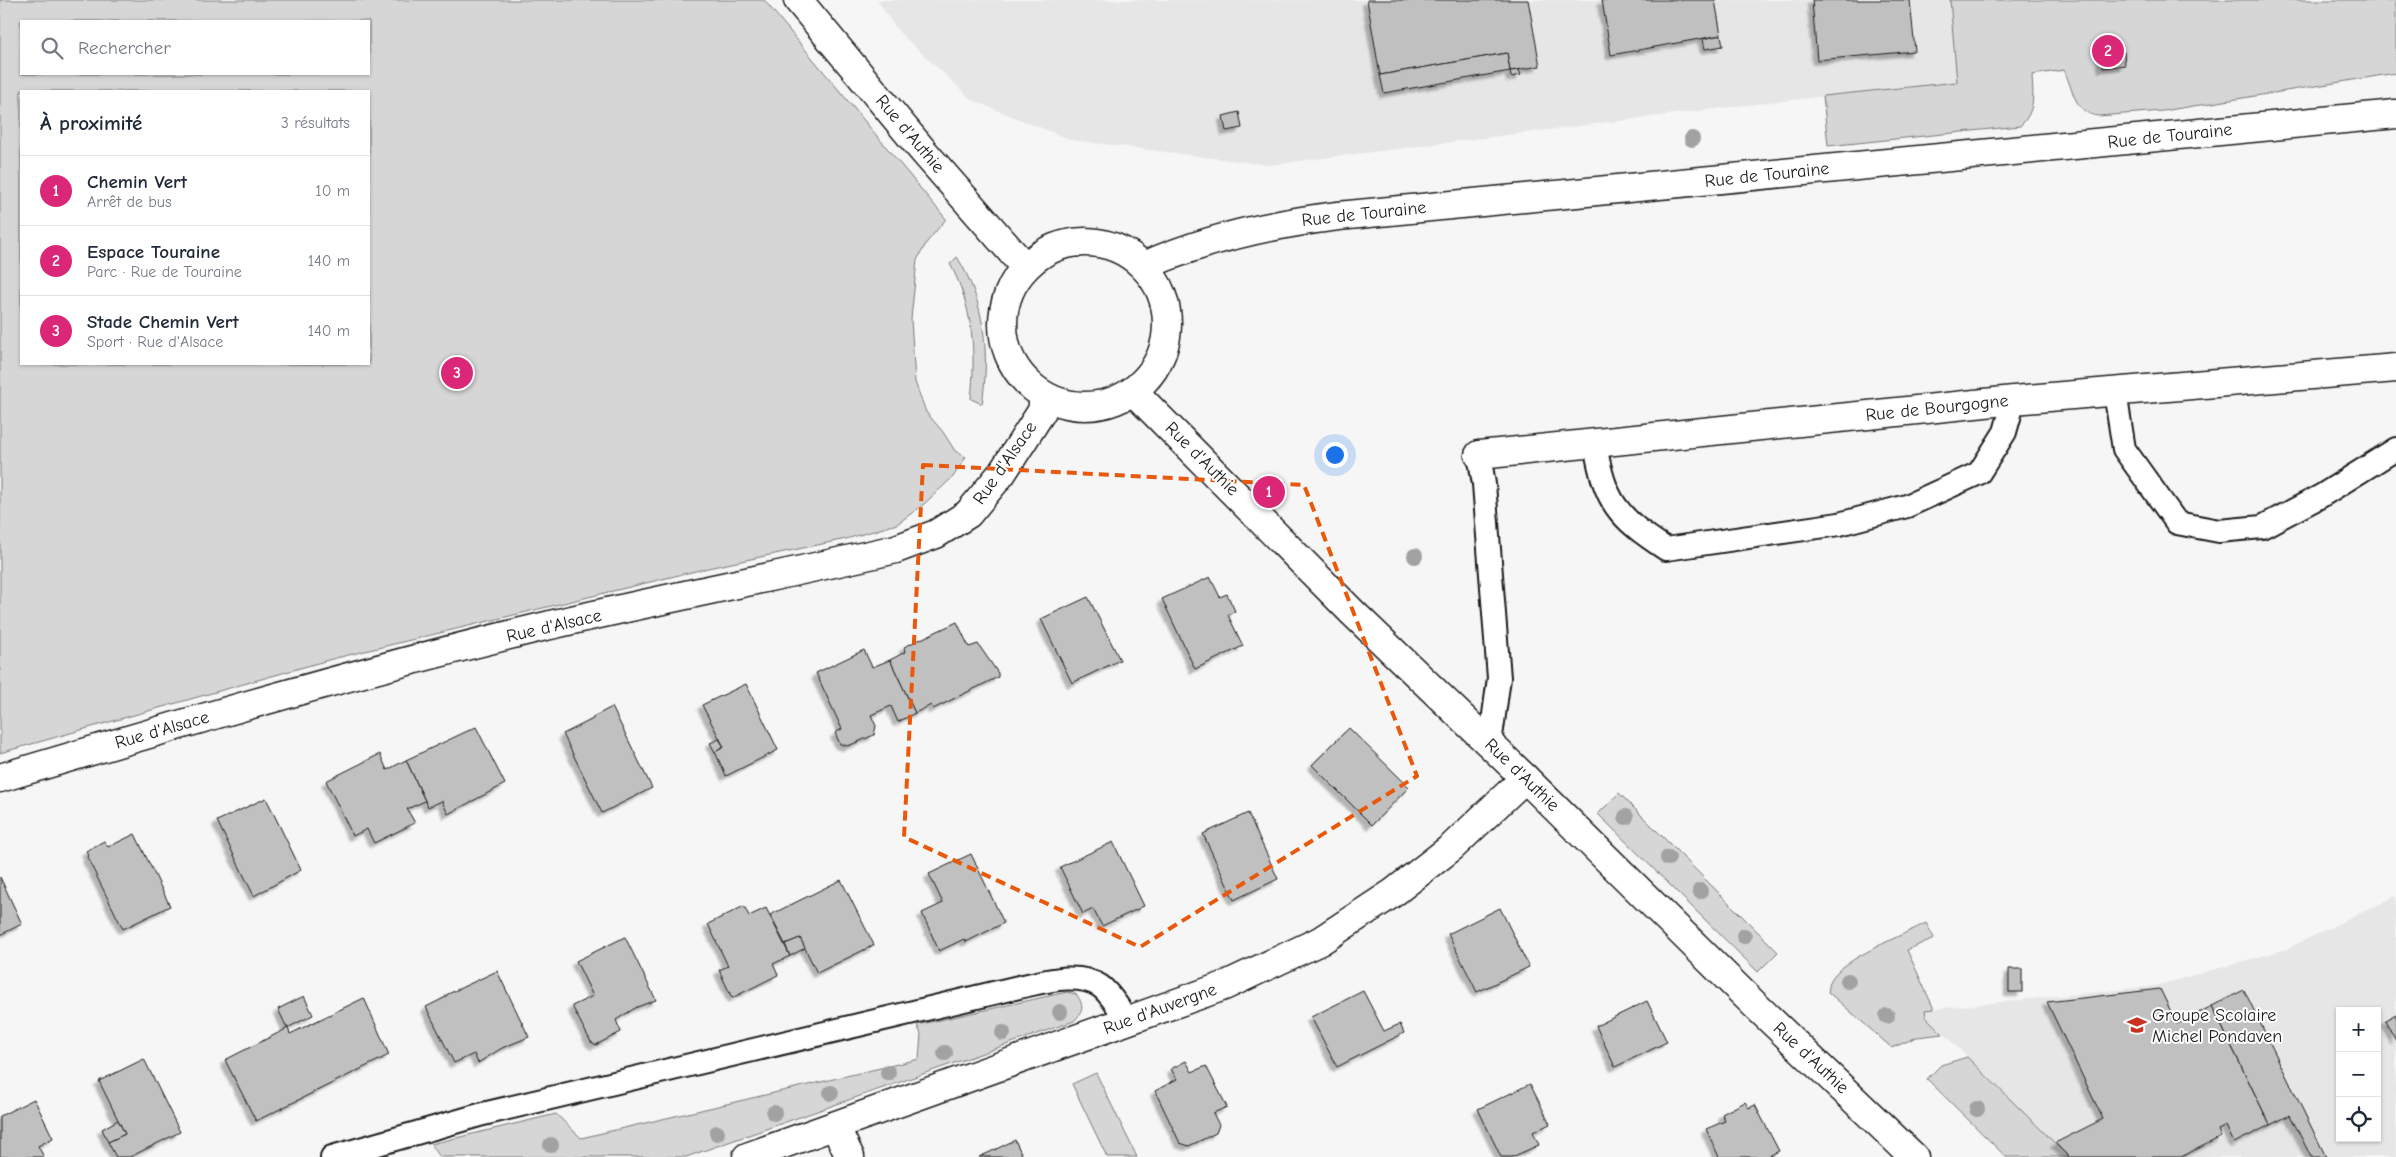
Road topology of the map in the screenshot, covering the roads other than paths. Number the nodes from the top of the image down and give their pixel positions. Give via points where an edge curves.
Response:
1 (798, 0) edge
2 (2396, 114) edge
3 (1024, 266) junction
4 (1144, 266) junction
5 (2396, 368) edge
6 (1133, 391) junction
7 (2115, 392) junction
8 (1044, 396) junction
9 (2014, 400) junction
10 (1595, 444) junction
11 (2396, 449) edge
12 (1479, 455) joint
13 (1490, 744) junction
14 (0, 778) edge
15 (1526, 778) junction
16 (1127, 1019) junction
17 (835, 1126) junction
18 (1909, 1156) edge
19 (332, 1157) edge
20 (748, 1157) edge
21 (850, 1157) edge

1 - 3 street, Rue d'Authie
2 - 4 street, Rue de Touraine via 1302,221 1233,235
3 - 4 street via 1062,244 1084,241 1106,244 1127,253
3 - 8 street via 1010,287 1003,311 1002,336 1019,373
4 - 6 street via 1163,300 1167,332 1162,354 1150,374
5 - 7 street, Rue de Bourgogne
6 - 8 street via 1112,402 1089,406 1066,404
6 - 13 street, Rue d'Authie via 1353,613
7 - 9 street, Rue de Bourgogne
7 - 11 lane via 2124,450 2177,523 2219,531 2262,527 2321,496
8 - 14 street, Rue d'Alsace via 1042,411 1002,473 968,514 936,534 896,549 548,626 429,656
9 - 10 street, Rue de Bourgogne
9 - 10 lane via 2005,432 1979,473 1907,506 1839,524 1666,549 1638,531 1618,512 1600,475
10 - 12 street, Rue de Bourgogne
12 - 13 lane via 1499,678
13 - 15 street, Rue d'Authie
15 - 16 street, Rue d'Auvergne via 1452,847 1393,893 1320,941 1224,986
15 - 18 street, Rue d'Authie
16 - 17 street, Rue d'Auvergne via 1045,1052
16 - 19 lane via 1100,986 1081,979 1060,979 483,1114
17 - 20 street, Rue d'Auvergne
17 - 21 street

